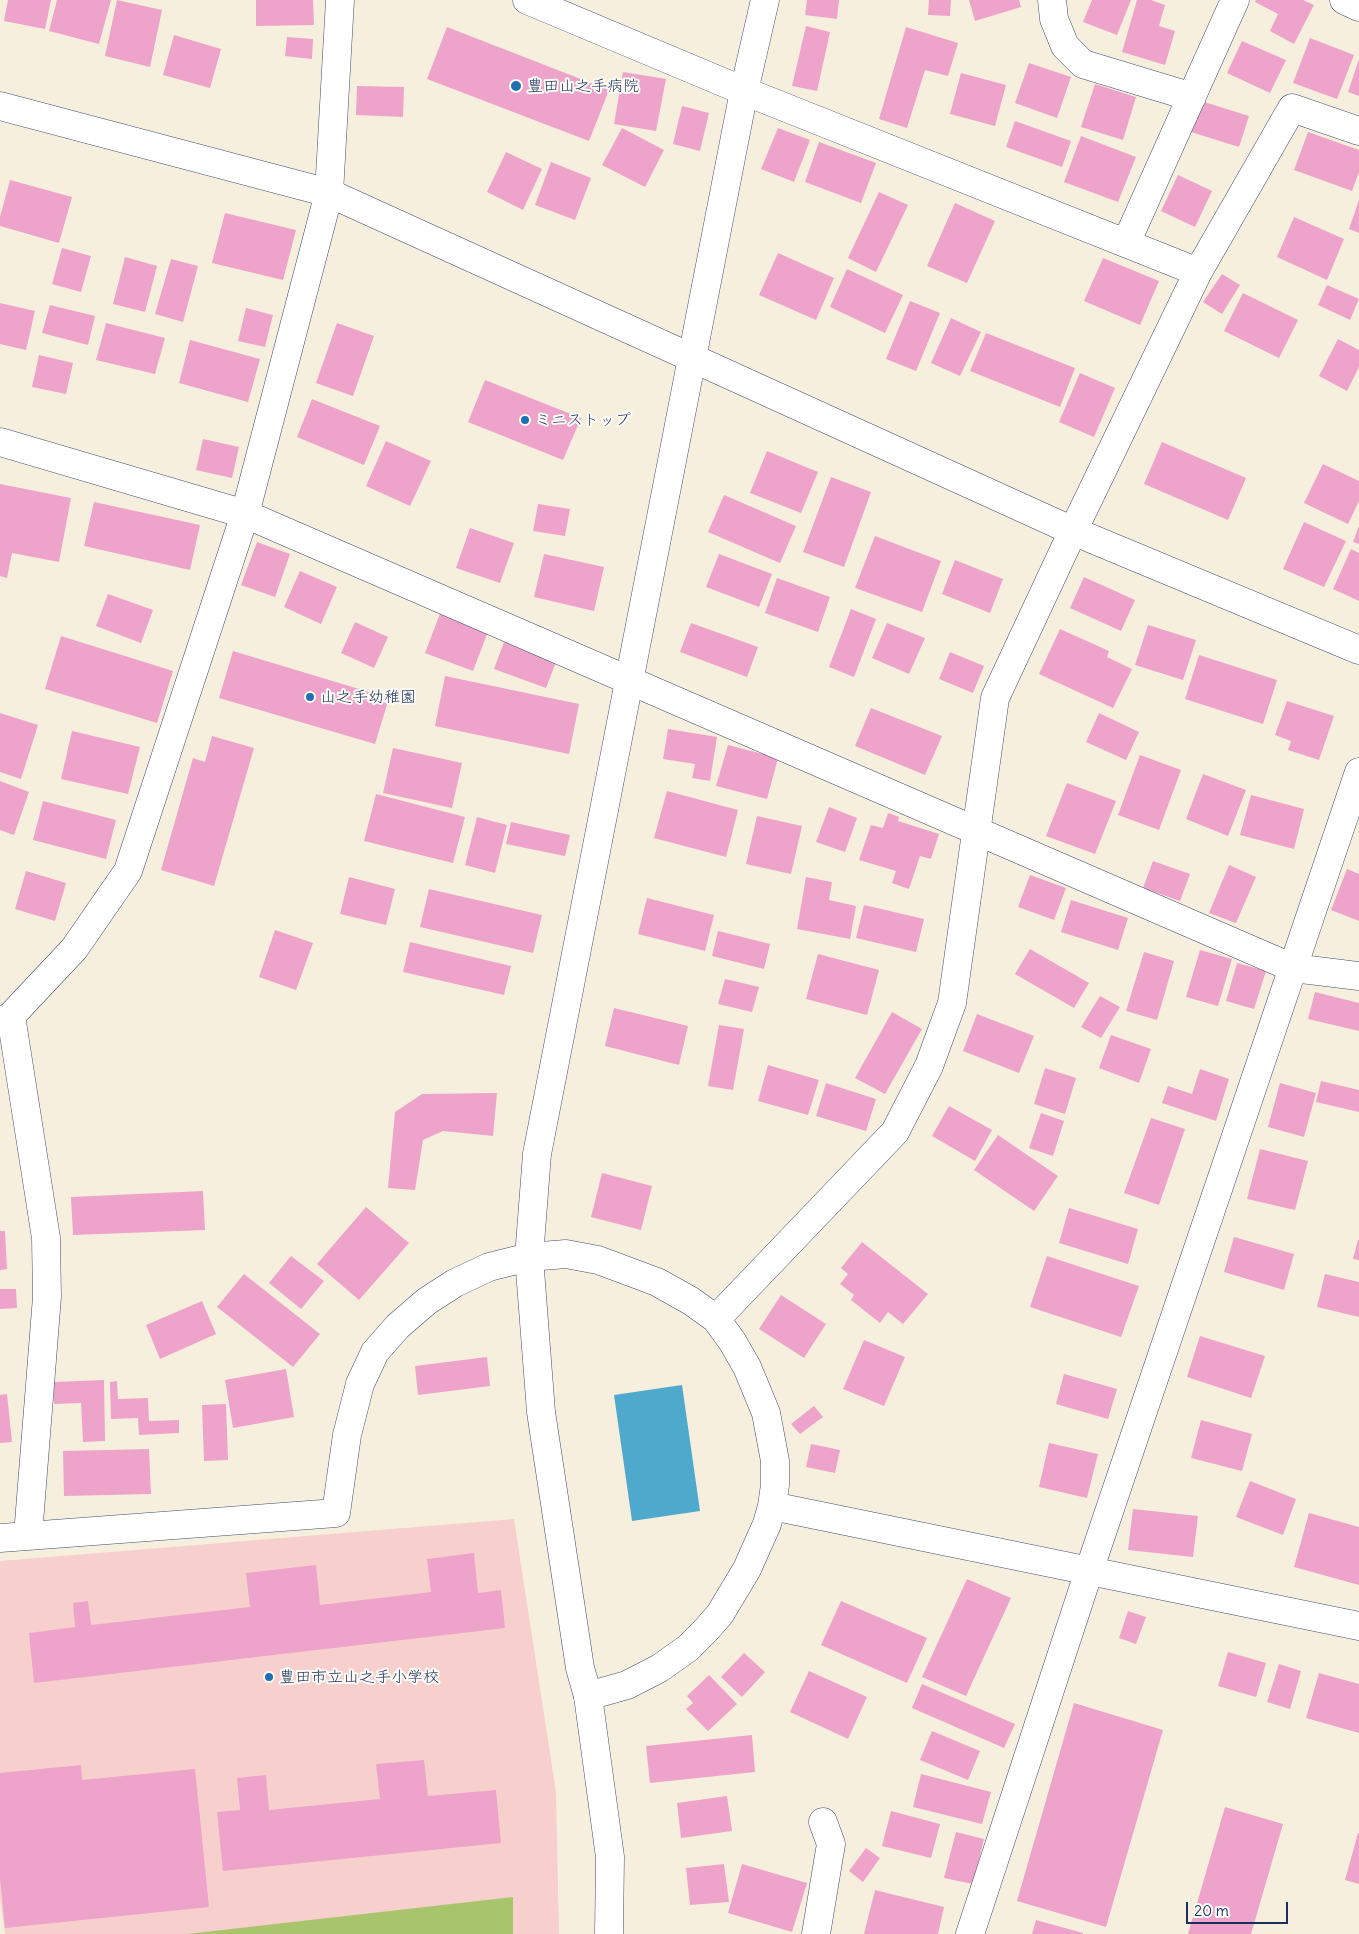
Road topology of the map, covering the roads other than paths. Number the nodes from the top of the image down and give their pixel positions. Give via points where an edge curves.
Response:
1 (340, 0) edge
2 (527, 0) edge
3 (765, 0) edge
4 (1052, 0) edge
5 (1234, 0) edge
6 (1344, 0) edge
7 (1359, 6) edge
8 (744, 91) junction
9 (1192, 97) junction
10 (0, 106) edge
11 (1359, 131) edge
12 (329, 193) junction
13 (1126, 243) junction
14 (1198, 272) junction
15 (692, 360) junction
16 (0, 442) edge
17 (246, 514) junction
18 (1073, 531) junction
19 (1359, 650) edge
20 (630, 679) junction
21 (1359, 772) edge
22 (976, 829) junction
23 (1293, 968) junction
24 (1359, 976) edge
25 (6, 1019) edge
26 (529, 1257) junction
27 (716, 1319) junction
28 (772, 1506) junction
29 (28, 1535) junction
30 (0, 1538) edge
31 (1088, 1571) junction
32 (1359, 1626) edge
33 (588, 1696) junction
34 (822, 1822) dead end
35 (609, 1934) edge
36 (816, 1934) edge
37 (970, 1934) edge

1 - 12 street
2 - 8 street
3 - 8 street
4 - 9 street via 1054,19 1066,46 1082,64
5 - 9 street
6 - 7 street
8 - 13 street
8 - 15 street
9 - 13 street
10 - 12 street
11 - 14 street via 1292,108
12 - 15 street
12 - 17 street
13 - 14 street
14 - 18 street
15 - 18 street
15 - 20 street
16 - 17 street
17 - 20 street
17 - 25 street via 128,871 74,950
18 - 19 street
18 - 22 street via 995,698
20 - 22 street
20 - 26 street via 537,1154
21 - 23 street
22 - 23 street
22 - 27 street via 952,1003 929,1066 895,1132
23 - 24 street
23 - 31 street
25 - 29 street via 46,1238 47,1297
26 - 27 street via 566,1254 598,1260 658,1282
26 - 29 street via 489,1266 454,1283 398,1326 375,1352 360,1384 347,1435 336,1513
26 - 33 street via 541,1412 577,1648
27 - 28 street via 747,1368 766,1413 775,1461
28 - 31 street
28 - 33 street via 748,1569 706,1630 660,1668 627,1685
29 - 30 street
31 - 32 street
31 - 37 street
33 - 35 street via 610,1857
34 - 36 street via 831,1844

